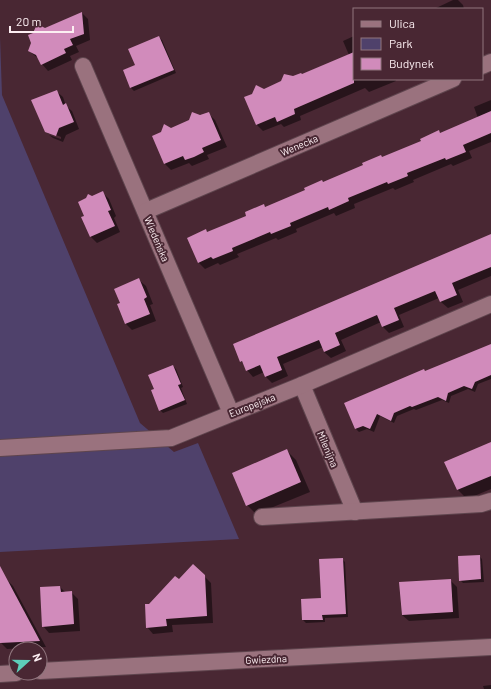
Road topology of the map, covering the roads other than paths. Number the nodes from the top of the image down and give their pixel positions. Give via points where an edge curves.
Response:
1 (83, 66) dead end
2 (451, 80) edge
3 (146, 212) junction
4 (491, 304) edge
5 (302, 385) junction
6 (231, 413) junction
7 (0, 448) edge
8 (491, 501) edge
9 (355, 512) junction
10 (262, 517) dead end
11 (491, 647) edge
12 (48, 671) edge

1 - 3 street, Wiedeńska
2 - 3 street, Wenecka
3 - 6 street, Wiedeńska
4 - 5 street, Europejska
5 - 6 street, Europejska
5 - 9 street, Milenijna
6 - 7 street, Europejska via 171,438
8 - 9 street via 481,504
9 - 10 street
11 - 12 street, Gwiezdna

